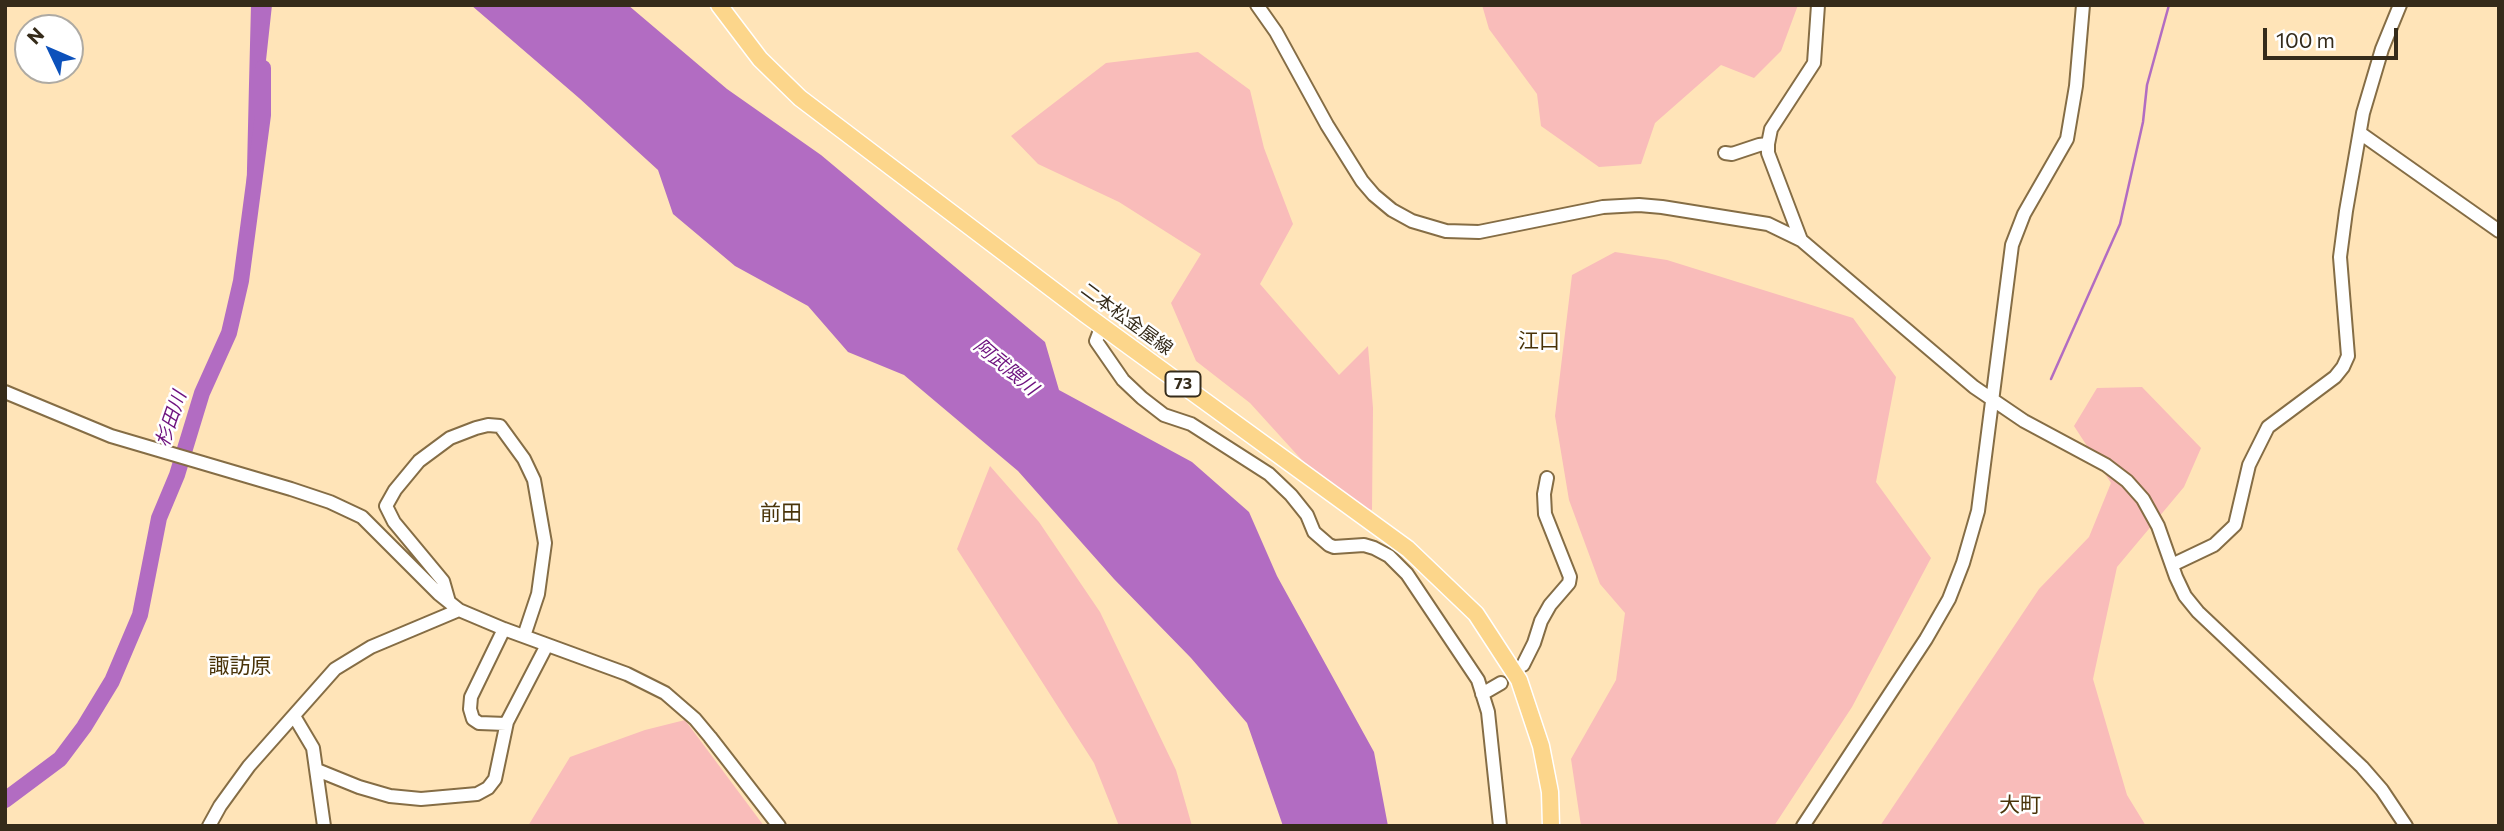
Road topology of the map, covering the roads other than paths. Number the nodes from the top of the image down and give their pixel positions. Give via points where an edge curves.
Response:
1 (719, 5) edge
2 (1257, 5) edge
3 (1818, 5) edge
4 (2083, 5) edge
5 (2400, 5) edge
6 (2360, 133) junction
7 (1768, 144) junction
8 (1725, 153) dead end
9 (2499, 231) edge
10 (1801, 240) junction
11 (1102, 325) junction
12 (5, 392) edge
13 (1992, 400) junction
14 (1547, 478) dead end
15 (2172, 565) junction
16 (454, 606) junction
17 (504, 629) junction
18 (524, 636) junction
19 (547, 645) junction
20 (1523, 665) dead end
21 (1502, 683) dead end
22 (1482, 694) junction
23 (294, 716) junction
24 (506, 724) junction
25 (317, 770) junction
26 (209, 826) edge
27 (324, 826) edge
28 (779, 826) edge
29 (1500, 826) edge
30 (1551, 826) edge
31 (1803, 826) edge
32 (2406, 826) edge

1 - 11 main road, 二本松金屋線 / 73 via 760,59 800,98
2 - 10 street via 1362,181 1392,210 1412,221 1479,232 1603,207 1639,205 1768,224
3 - 7 street via 1814,63 1771,129
4 - 13 street via 2067,139 2024,214 2012,245
5 - 6 street via 2382,49
6 - 9 street
6 - 15 street via 2340,257 2348,356 2334,377 2269,427 2249,465 2235,525 2214,544
7 - 8 street
7 - 10 street
10 - 13 street
11 - 22 street via 1096,341 1142,398 1269,474 1329,545 1364,545 1398,564 1471,667
11 - 30 main road, 二本松金屋線 / 73 via 1408,549 1476,614 1519,680 1541,746
12 - 16 street via 99,431 330,502 362,517
13 - 15 street via 2127,481 2158,526
13 - 31 street via 1978,511 1949,599
14 - 20 street via 1545,514 1570,578 1541,621
15 - 32 street via 2185,596 2198,612 2362,767
16 - 17 street
16 - 18 street via 443,581 386,506 419,461 450,438 476,428 500,426 534,480 545,543 538,594
16 - 23 street via 335,669
17 - 18 street
17 - 24 street via 471,697 470,709 479,723
18 - 19 street
19 - 24 street
19 - 28 street via 665,693 695,719
21 - 22 street
22 - 29 street via 1488,712
23 - 25 street via 313,747
23 - 26 street via 249,766
24 - 25 street via 495,779 477,794 421,799 390,796
25 - 27 street

